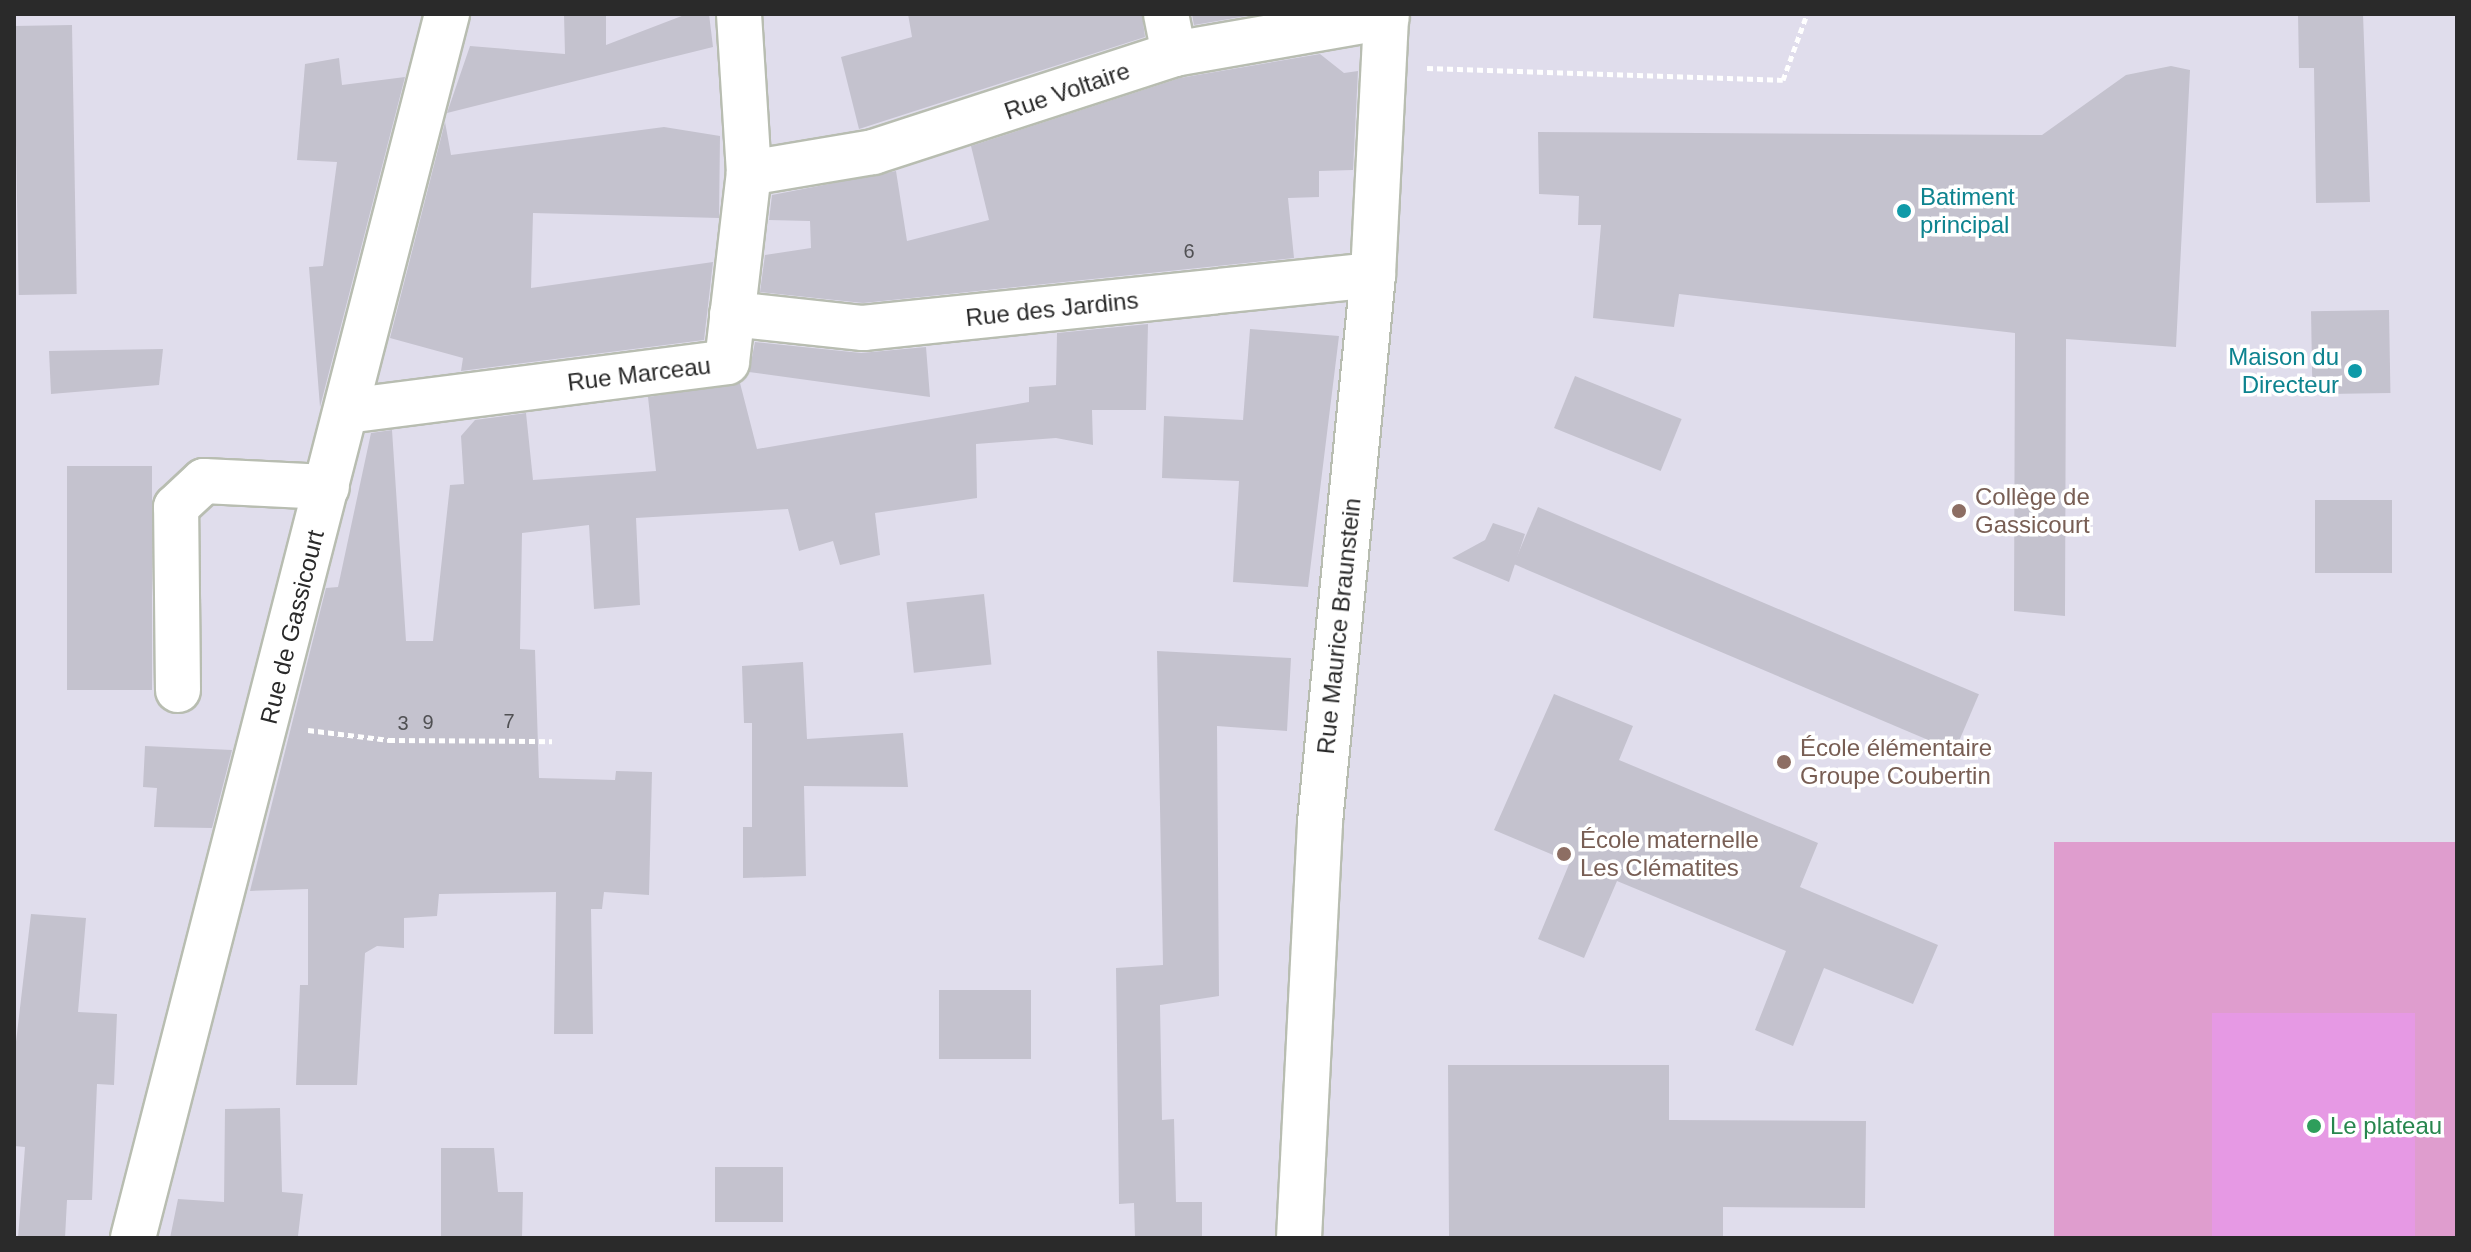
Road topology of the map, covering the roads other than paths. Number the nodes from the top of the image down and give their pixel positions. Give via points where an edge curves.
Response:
1 (447, 14) edge
2 (739, 14) edge
3 (1386, 16) edge
4 (1170, 34) edge
5 (749, 173) junction
6 (1373, 275) junction
7 (732, 314) junction
8 (347, 411) junction
9 (327, 487) junction
10 (178, 690) dead end
11 (133, 1238) edge
12 (1299, 1238) edge

1 - 8 street, Rue de Gassicourt
2 - 5 street, Rue Marceau
3 - 4 street, Rue Voltaire
3 - 6 street, Rue Maurice Braunstein via 1389,67
4 - 5 street, Rue Voltaire via 886,148
5 - 7 street, Rue Marceau
6 - 7 street, Rue des Jardins via 863,328
6 - 12 street, Rue Maurice Braunstein via 1320,822
7 - 8 street, Rue Marceau via 727,362
8 - 9 street, Rue de Gassicourt
9 - 10 street via 204,481 176,507
9 - 11 street, Rue de Gassicourt

